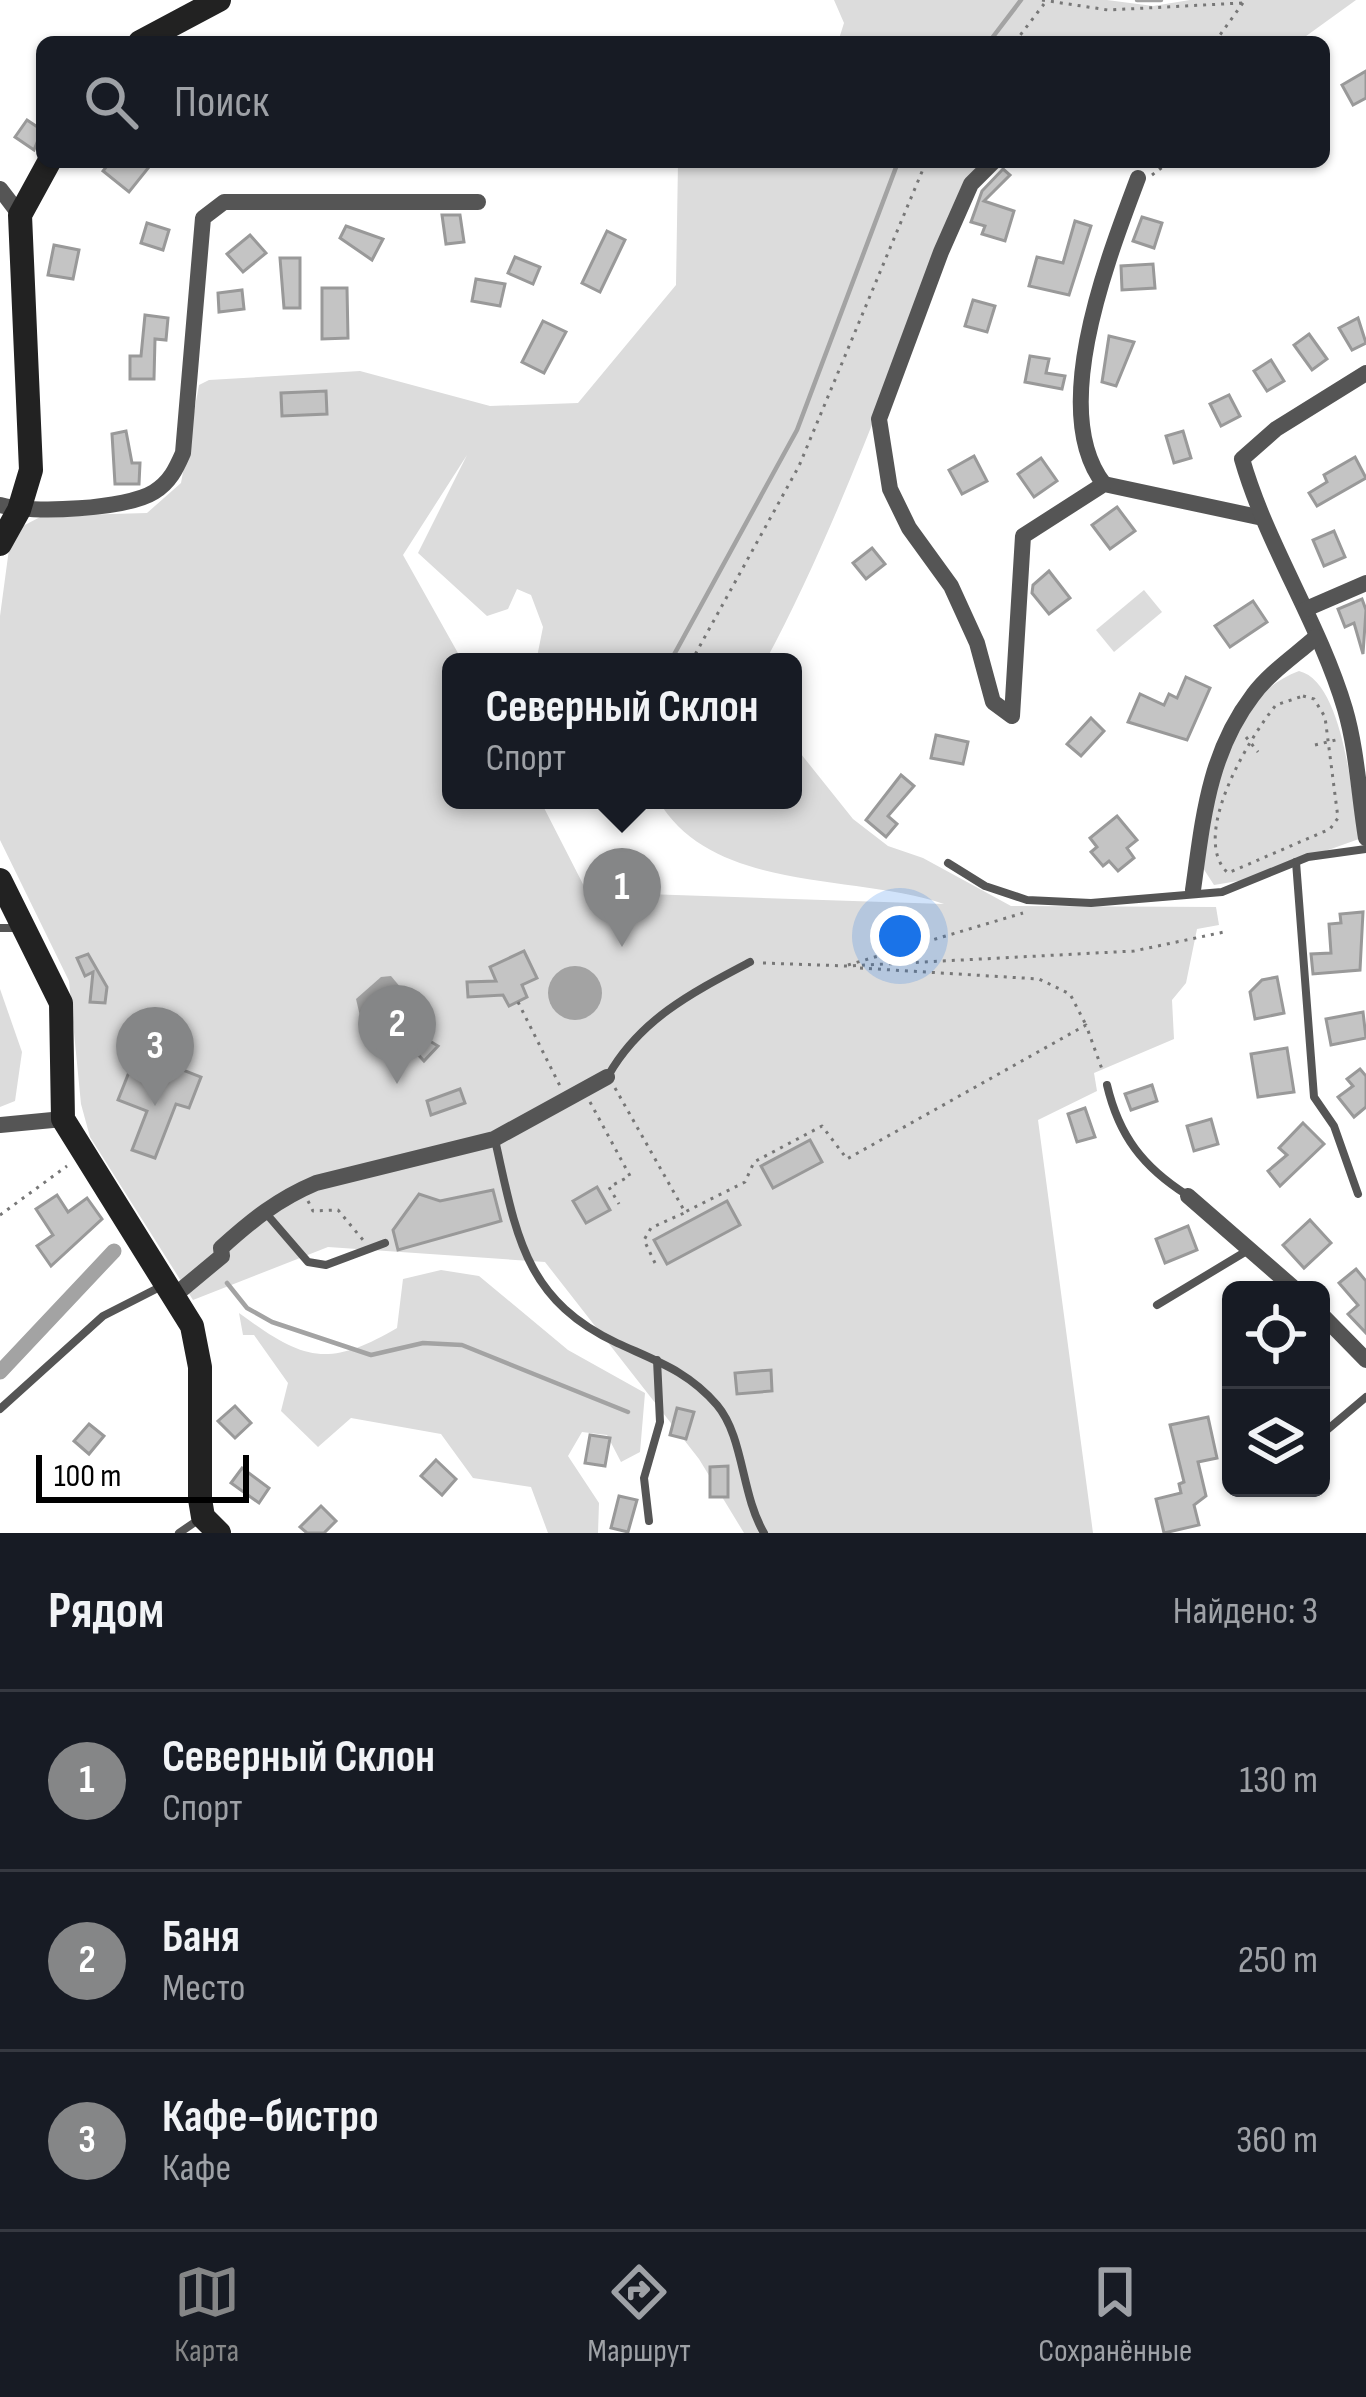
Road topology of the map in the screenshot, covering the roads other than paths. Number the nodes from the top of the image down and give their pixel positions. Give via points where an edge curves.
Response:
1 (219, 0) edge
2 (151, 36) edge
3 (46, 168) edge
4 (987, 168) edge
5 (1138, 178) road end
6 (0, 189) edge
7 (478, 202) dead end
8 (20, 215) junction
9 (1366, 373) edge
10 (1104, 484) junction
11 (10, 507) edge
12 (1258, 517) junction
13 (0, 544) edge
14 (1366, 583) edge
15 (1306, 609) junction
16 (1316, 638) junction
17 (1366, 838) edge
18 (1366, 849) edge
19 (948, 862) dead end
20 (1296, 862) junction
21 (0, 880) edge
22 (1193, 890) junction
23 (0, 928) edge
24 (26, 928) junction
25 (750, 962) road end
26 (607, 1077) joint
27 (1107, 1085) road end
28 (63, 1119) junction
29 (0, 1125) edge
30 (494, 1139) junction
31 (1358, 1194) dead end
32 (1188, 1196) joint
33 (263, 1209) junction
34 (385, 1244) dead end
35 (1252, 1249) junction
36 (1286, 1281) edge
37 (171, 1290) junction
38 (1157, 1305) dead end
39 (1330, 1324) edge
40 (657, 1360) junction
41 (1366, 1360) edge
42 (1366, 1397) edge
43 (0, 1409) edge
44 (1330, 1427) edge
45 (649, 1521) dead end
46 (211, 1525) edge
47 (179, 1533) edge
48 (764, 1533) edge

1 - 2 street
3 - 8 street
4 - 10 street via 971,184 941,252 879,419 890,490 951,586 993,702 1012,716 1023,536
5 - 10 street via 1081,376 1084,445
6 - 8 street
7 - 11 street via 224,202 203,218 183,453 173,476 130,502
8 - 11 street via 31,470
9 - 12 street via 1248,450 1242,459
10 - 12 street
11 - 13 street
12 - 15 street
14 - 15 street
15 - 16 street
16 - 17 street via 1345,710
16 - 22 street via 1253,694 1235,728 1202,803
18 - 20 lane
19 - 22 lane via 985,886 1051,902 1155,900
20 - 22 lane via 1222,892
20 - 31 lane via 1313,1097 1334,1126
21 - 24 street
23 - 24 lane
24 - 28 street via 61,1003
25 - 26 lane via 653,1018
26 - 30 street
27 - 32 lane via 1141,1161
28 - 29 street
28 - 37 street
30 - 33 street via 300,1190
30 - 40 lane via 533,1277 566,1312
32 - 35 street
33 - 34 lane via 308,1262 326,1265
33 - 37 street via 201,1278
35 - 36 street
35 - 38 lane
37 - 43 lane via 103,1316
37 - 46 street via 192,1326 200,1367
39 - 41 street
40 - 45 lane via 660,1421 644,1478
40 - 48 lane via 720,1408 748,1506
42 - 44 lane
46 - 47 lane

